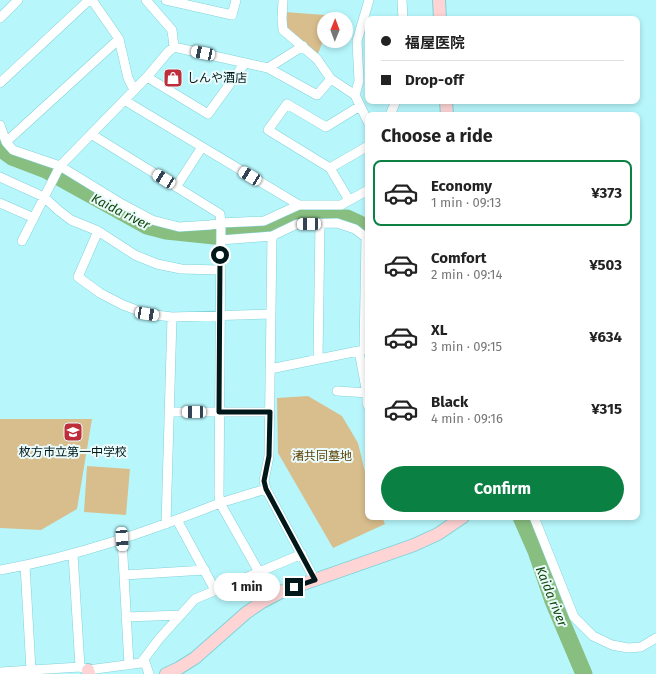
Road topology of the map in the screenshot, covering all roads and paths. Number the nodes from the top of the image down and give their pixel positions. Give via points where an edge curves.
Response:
1 (18, 0) edge
2 (90, 0) edge
3 (146, 0) edge
4 (166, 0) edge
5 (236, 0) edge
6 (283, 0) edge
7 (369, 0) edge
8 (402, 0) edge
9 (439, 0) edge
10 (403, 16) edge
11 (440, 16) edge
12 (0, 18) edge
13 (119, 39) junction
14 (303, 46) junction
15 (174, 47) junction
16 (245, 63) junction
17 (268, 68) junction
18 (147, 77) junction
19 (331, 79) junction
20 (0, 83) edge
21 (134, 90) junction
22 (354, 95) junction
23 (124, 100) junction
24 (360, 106) junction
25 (365, 116) edge
26 (0, 125) edge
27 (91, 134) junction
28 (6, 142) junction
29 (202, 147) junction
30 (365, 148) edge
31 (330, 168) junction
32 (58, 169) junction
33 (0, 176) edge
34 (176, 187) junction
35 (365, 192) edge
36 (44, 197) junction
37 (349, 200) junction
38 (0, 203) edge
39 (299, 205) junction
40 (34, 218) junction
41 (320, 224) junction
42 (221, 225) junction
43 (98, 231) junction
44 (272, 236) junction
45 (365, 236) edge
46 (221, 238) junction
47 (22, 241) dead end
48 (220, 270) junction
49 (365, 313) edge
50 (271, 314) junction
51 (220, 315) junction
52 (172, 317) junction
53 (364, 350) edge
54 (318, 360) junction
55 (365, 361) edge
56 (270, 370) junction
57 (337, 391) dead end
58 (365, 394) edge
59 (169, 412) junction
60 (219, 412) junction
61 (270, 412) junction
62 (266, 489) junction
63 (220, 503) junction
64 (177, 520) junction
65 (459, 520) edge
66 (535, 520) edge
67 (166, 524) junction
68 (122, 539) junction
69 (73, 554) junction
70 (302, 554) junction
71 (25, 565) junction
72 (0, 570) edge
73 (205, 570) junction
74 (258, 572) junction
75 (124, 575) junction
76 (315, 580) junction
77 (215, 590) junction
78 (181, 615) junction
79 (126, 617) junction
80 (656, 638) edge
81 (144, 659) junction
82 (129, 665) junction
83 (31, 670) junction
84 (86, 670) edge
85 (0, 672) edge
86 (149, 674) edge
87 (166, 674) edge

1 - 12 street
2 - 13 street
2 - 20 street
3 - 15 street via 172,30
4 - 5 street via 232,15
6 - 14 street via 283,30
7 - 22 street via 357,41 359,81
8 - 10 street
9 - 11 street
13 - 21 street via 128,78
13 - 28 street
14 - 17 street
14 - 19 street via 317,58
15 - 16 street
15 - 18 street
16 - 17 street
16 - 18 street via 208,114
17 - 19 street via 317,95
18 - 21 street
19 - 22 street
21 - 23 street
22 - 24 street
23 - 27 street
23 - 29 street
24 - 25 street
24 - 31 street via 326,127 287,104 268,130
26 - 28 street
27 - 32 street
27 - 34 street
28 - 32 street via 13,150
29 - 34 street
29 - 39 street
30 - 31 street
31 - 37 street
32 - 36 street
32 - 42 street via 152,220 179,227
33 - 36 street
34 - 42 street via 220,214
35 - 37 street
36 - 40 street
36 - 43 street via 71,220
37 - 39 street via 341,205
38 - 40 street
39 - 42 street via 264,221
40 - 47 street
41 - 44 street via 297,224
41 - 45 street via 337,223 355,229
41 - 54 street
42 - 46 street
43 - 48 street via 135,255 157,264 181,269
43 - 52 street via 78,277 123,305 147,314
44 - 46 street
44 - 50 street
46 - 48 street
48 - 51 street
49 - 53 street
50 - 51 street
50 - 56 street
51 - 52 street
51 - 60 street
52 - 59 street
53 - 54 street
53 - 55 street
54 - 56 street
56 - 61 street
57 - 58 street
59 - 60 street
59 - 67 street
60 - 61 street
60 - 63 street
61 - 62 street via 269,456 264,481
62 - 63 street
62 - 70 street
63 - 64 street
63 - 74 street
64 - 67 street
64 - 73 street
65 - 76 street via 438,534 414,545
66 - 80 street via 574,617 593,636 612,645 628,648 641,647
67 - 68 street
68 - 69 street
68 - 75 street
69 - 71 street
69 - 84 street
70 - 74 street
70 - 76 street
71 - 72 street
71 - 83 street
73 - 75 street
73 - 77 street
74 - 77 street
75 - 79 street
76 - 87 street via 283,591 262,602 195,658
77 - 78 street via 195,599
78 - 79 street
78 - 81 street
79 - 82 street
81 - 82 street via 141,663
81 - 86 street
82 - 84 street
83 - 84 street
83 - 85 street

